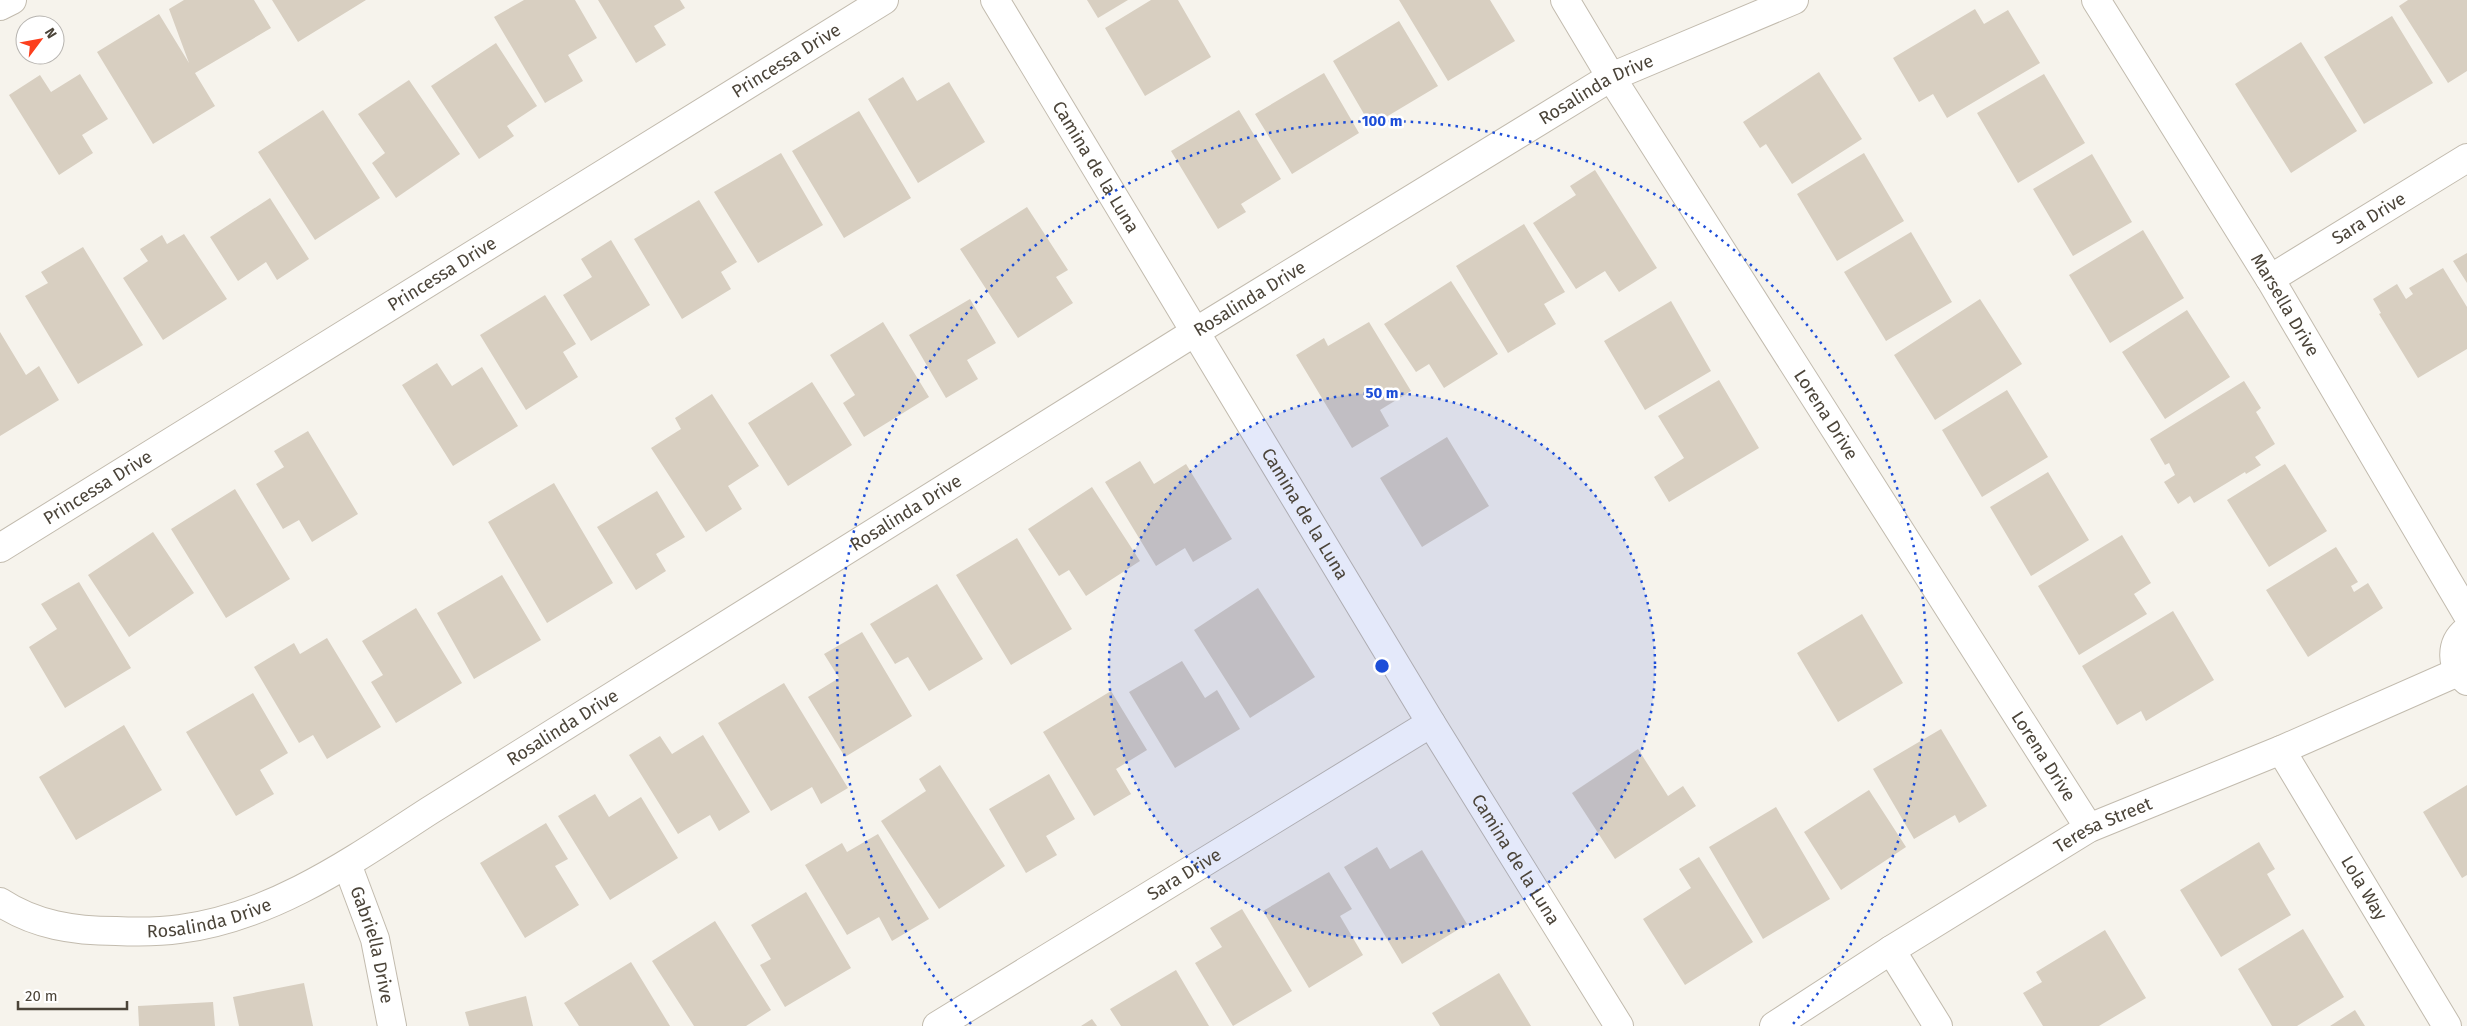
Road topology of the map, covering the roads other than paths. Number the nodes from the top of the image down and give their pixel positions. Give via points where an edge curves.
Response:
1 (12, 0) edge
2 (884, 0) edge
3 (995, 0) edge
4 (1564, 0) edge
5 (1794, 0) edge
6 (2096, 0) edge
7 (0, 6) edge
8 (1611, 77) junction
9 (2467, 158) edge
10 (2270, 279) junction
11 (1194, 332) junction
12 (0, 548) edge
13 (2467, 614) edge
14 (2467, 630) edge
15 (2462, 677) edge
16 (1431, 723) junction
17 (2281, 750) junction
18 (2089, 828) junction
19 (347, 864) junction
20 (0, 902) edge
21 (1891, 950) junction
22 (392, 1026) edge
23 (937, 1026) edge
24 (1619, 1026) edge
25 (1774, 1026) edge
26 (1938, 1026) edge
27 (2447, 1026) edge

1 - 7 street
2 - 12 street, Princessa Drive
3 - 11 street, Camina de la Luna
4 - 8 street, Lorena Drive
5 - 8 street, Rosalinda Drive
6 - 10 street, Marsella Drive
8 - 11 street, Rosalinda Drive
8 - 18 street, Lorena Drive
9 - 10 street, Sara Drive
10 - 13 street, Marsella Drive
11 - 16 street, Camina de la Luna
11 - 19 street, Rosalinda Drive
14 - 15 street via 2457,640 2453,656
15 - 17 street, Teresa Street
16 - 23 street, Sara Drive
16 - 24 street, Camina de la Luna
17 - 18 street, Teresa Street
17 - 27 street, Lola Way
18 - 21 street, Teresa Street
19 - 20 street, Rosalinda Drive via 275,902 228,919 180,930 88,931 47,924
19 - 22 street, Gabriella Drive via 375,938
21 - 25 street, Teresa Street
21 - 26 street

